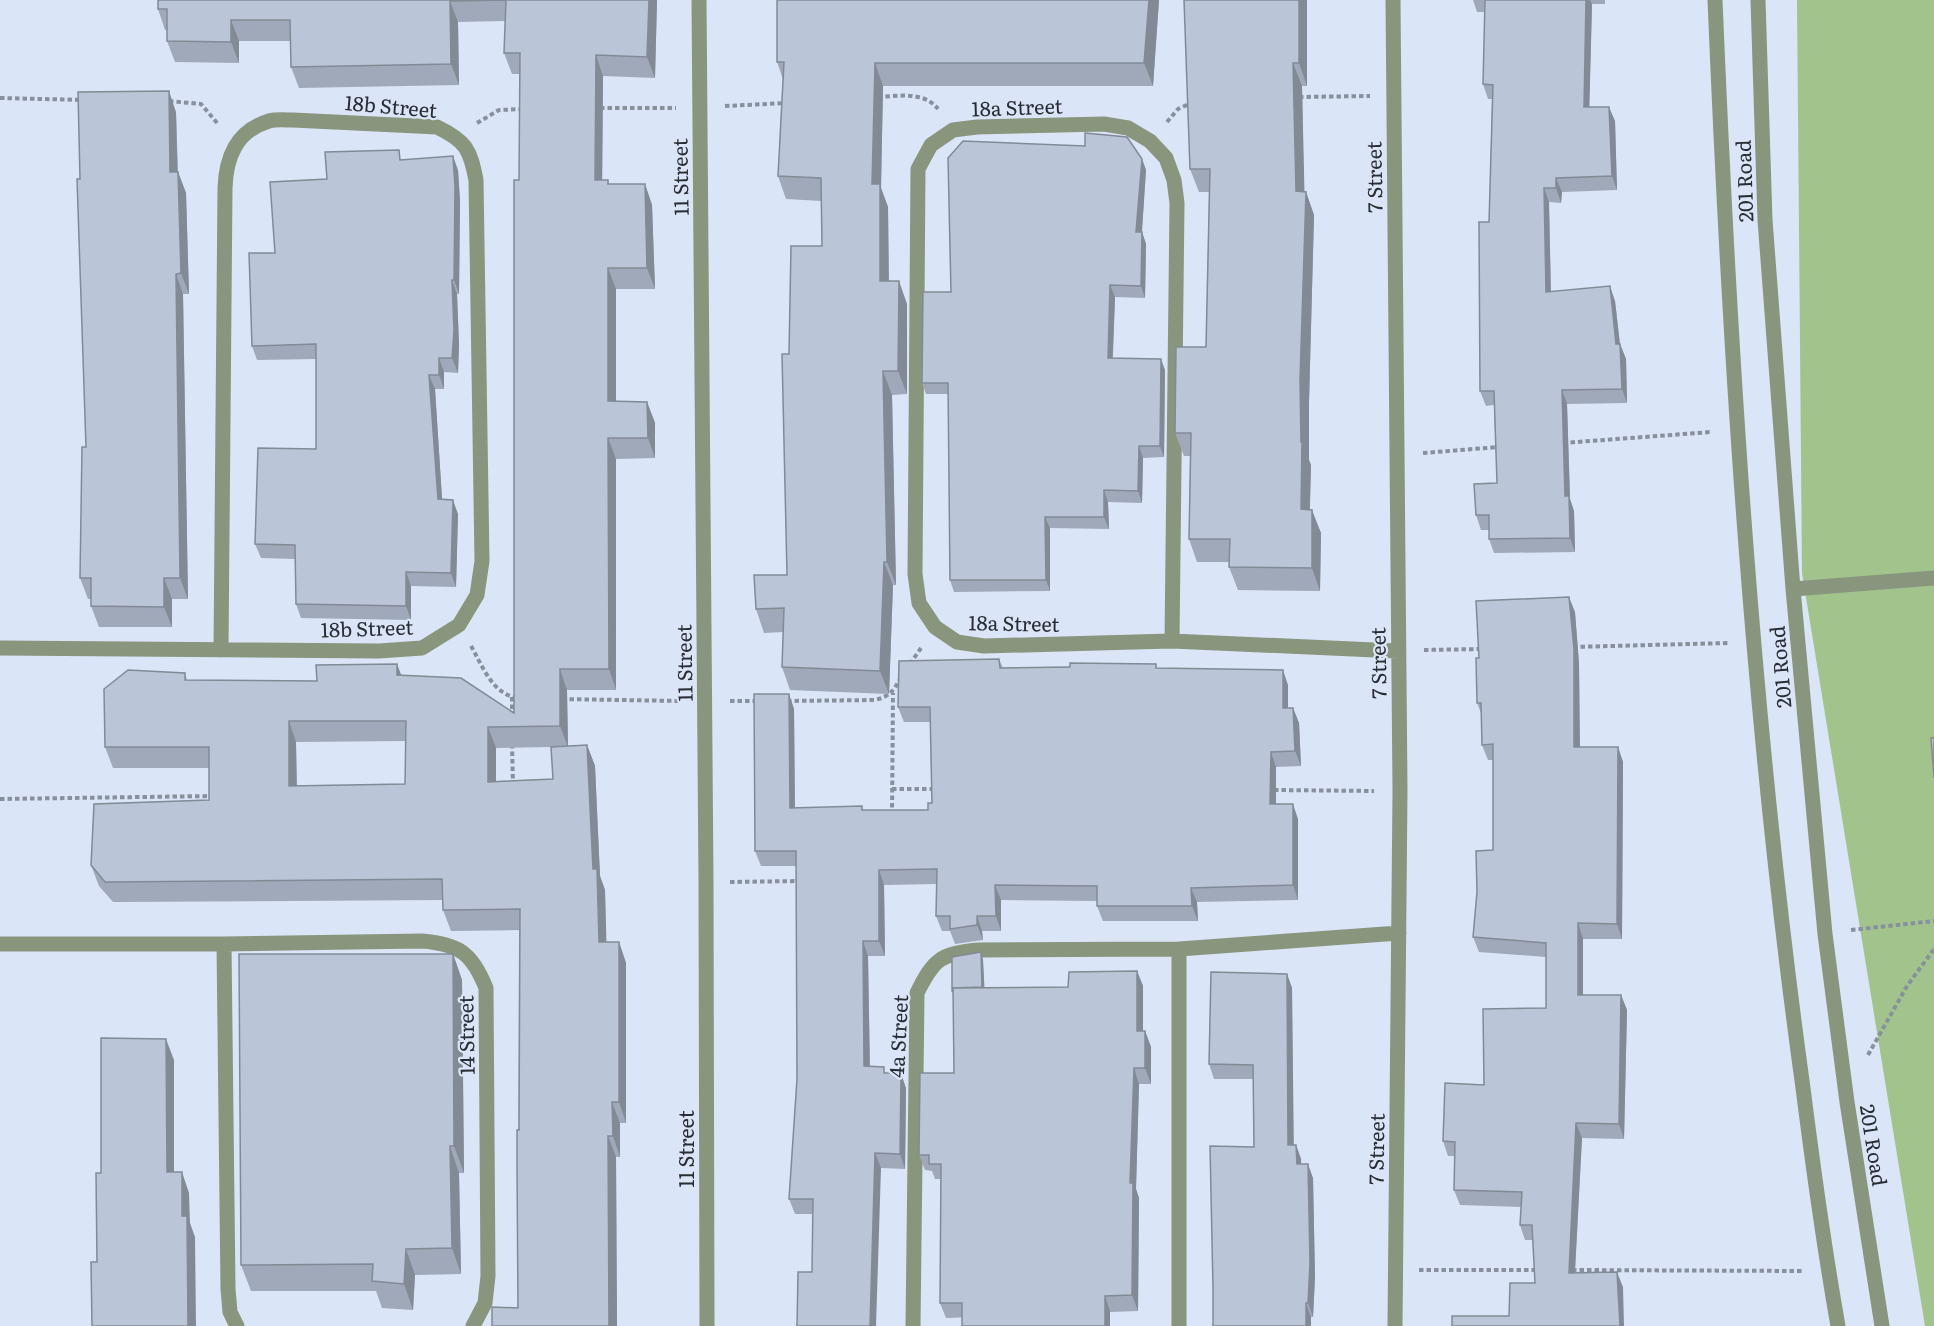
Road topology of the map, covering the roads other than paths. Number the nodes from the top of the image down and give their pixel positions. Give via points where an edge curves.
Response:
1 (699, 0) edge
2 (1393, 0) edge
3 (1715, 0) edge
4 (1758, 0) edge
5 (1934, 578) edge
6 (1792, 589) junction
7 (1172, 641) junction
8 (0, 648) edge
9 (221, 650) junction
10 (1397, 651) junction
11 (1399, 933) junction
12 (0, 944) edge
13 (224, 944) junction
14 (1179, 949) junction
15 (237, 1326) edge
16 (473, 1326) edge
17 (706, 1326) edge
18 (913, 1326) edge
19 (1179, 1326) edge
20 (1395, 1326) edge
21 (1838, 1326) edge
22 (1882, 1326) edge

1 - 17 street, 11 Street
2 - 10 street, 7 Street
3 - 21 street, 201 Road via 1724,226 1753,642 1782,938
4 - 6 street, 201 Road via 1766,220
5 - 6 street
6 - 22 street, 201 Road via 1825,934
7 - 7 street, 18a Street via 984,646 957,642 934,627 919,603 915,574 918,169 931,145 953,130 1104,124 1128,128 1150,141 1166,158 1177,203
7 - 10 street, 18a Street
8 - 9 street, 18b Street
9 - 9 street, 18b Street via 422,648 459,625 477,595 482,561 476,180 471,156 456,136 437,127 270,121 249,131 233,147 226,167 225,188
10 - 11 street, 7 Street
11 - 14 street, 4a Street
11 - 20 street, 7 Street
12 - 13 street, 14 Street
13 - 15 street via 228,1289 230,1312
13 - 16 street, 14 Street via 422,941 462,951 478,967 486,988 488,1276 485,1303
14 - 18 street, 4a Street via 978,950 951,953 929,968 917,993
14 - 19 street

